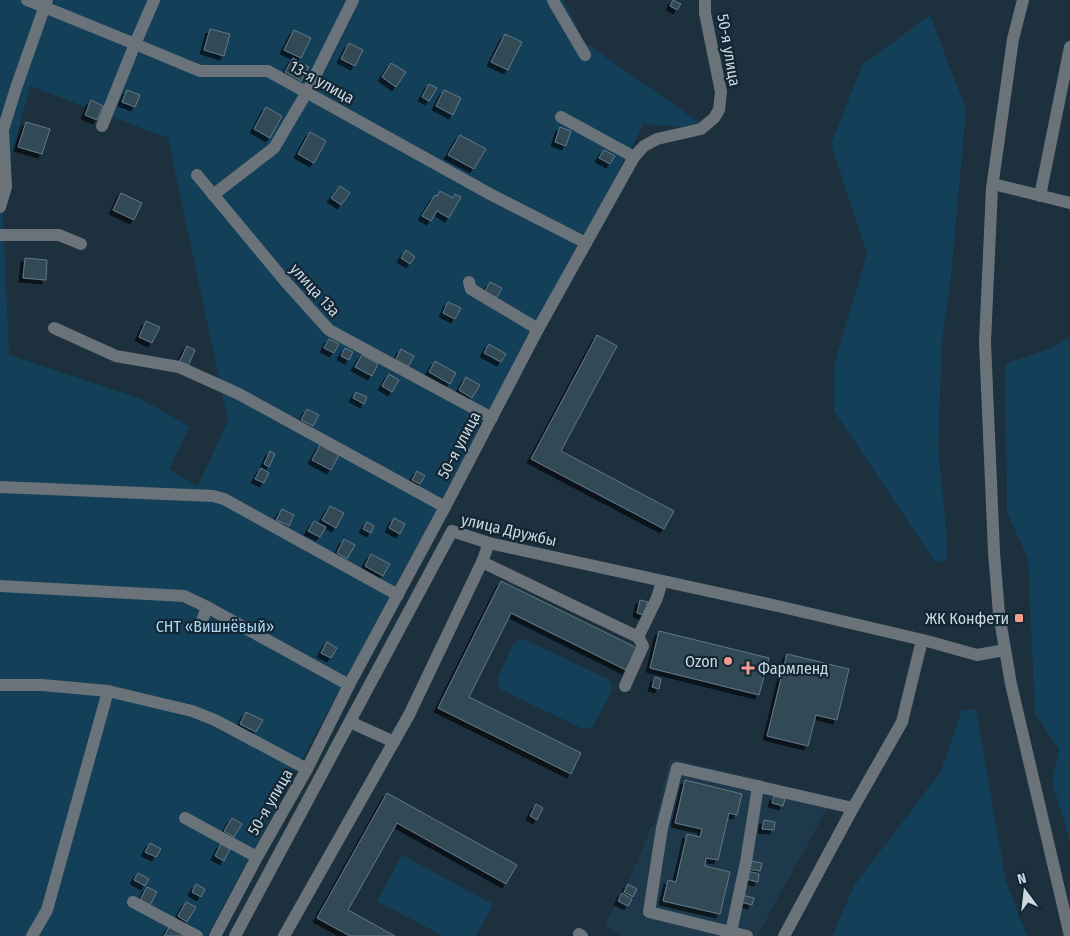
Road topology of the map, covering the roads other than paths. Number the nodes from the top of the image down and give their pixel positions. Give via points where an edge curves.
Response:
1 (27, 0) edge
2 (154, 0) edge
3 (353, 0) edge
4 (554, 0) edge
5 (705, 0) edge
6 (1024, 0) edge
7 (46, 4) edge
8 (135, 44) junction
9 (1070, 47) edge
10 (585, 55) dead end
11 (307, 92) junction
12 (561, 117) dead end
13 (102, 126) dead end
14 (634, 157) junction
15 (197, 175) dead end
16 (993, 184) junction
17 (213, 195) junction
18 (1040, 196) junction
19 (1070, 203) edge
20 (0, 207) edge
21 (0, 235) edge
22 (586, 243) junction
23 (81, 244) dead end
24 (469, 282) dead end
25 (54, 328) dead end
26 (538, 329) junction
27 (492, 418) junction
28 (0, 486) edge
29 (445, 507) junction
30 (490, 543) junction
31 (482, 562) junction
32 (662, 581) junction
33 (0, 586) edge
34 (398, 595) junction
35 (207, 607) junction
36 (200, 626) dead end
37 (638, 637) junction
38 (922, 640) junction
39 (1005, 650) junction
40 (0, 685) edge
41 (350, 685) junction
42 (625, 686) dead end
43 (108, 691) junction
44 (350, 722) junction
45 (394, 742) junction
46 (307, 769) junction
47 (758, 786) junction
48 (853, 808) junction
49 (185, 818) dead end
50 (257, 857) junction
51 (133, 902) dead end
52 (731, 932) junction
53 (32, 936) edge
54 (197, 936) edge
55 (214, 936) edge
56 (235, 936) edge
57 (284, 936) edge
58 (747, 936) edge
59 (784, 936) edge
60 (1070, 936) edge

1 - 7 street, 13-я улица
2 - 8 street
3 - 11 street
4 - 10 street
5 - 14 street, 50-я улица via 721,92 719,110 702,129 657,139
6 - 16 street via 1013,39
7 - 8 street, 13-я улица
7 - 20 street via 3,130 6,187
8 - 11 street, 13-я улица via 200,71 268,71
8 - 13 street
9 - 18 street
11 - 17 street via 274,148
11 - 22 street, 13-я улица via 490,194
12 - 14 street
14 - 22 street, 50-я улица
15 - 17 street, улица 13а
16 - 18 street
16 - 39 street via 985,342 994,552
17 - 27 street, улица 13а via 329,330
18 - 19 street
21 - 23 street via 59,235
22 - 26 street, 50-я улица
24 - 26 street via 471,289
25 - 29 street via 116,356 180,367 239,394
26 - 27 street, 50-я улица
27 - 29 street, 50-я улица
28 - 34 street via 224,499
29 - 34 street, 50-я улица
30 - 31 street
30 - 32 street, улица Дружбы
30 - 44 street, улица Дружбы via 452,531
31 - 37 street
31 - 45 street
32 - 37 street
32 - 38 street, улица Дружбы
33 - 35 street via 184,596
34 - 41 street, 50-я улица
35 - 36 street
35 - 41 street
37 - 42 street via 643,646
38 - 39 street, улица Дружбы via 977,655
38 - 48 street via 902,722
39 - 60 street via 1010,684
40 - 43 street
41 - 46 street, 50-я улица
43 - 46 street via 192,711 215,720
43 - 53 street via 48,910
44 - 45 street
44 - 56 street, улица Дружбы
45 - 57 street
46 - 50 street, 50-я улица
47 - 48 street
47 - 52 street
47 - 52 street via 677,768 662,828 649,912
48 - 59 street
49 - 50 street
50 - 55 street, 50-я улица
51 - 54 street
52 - 58 street

